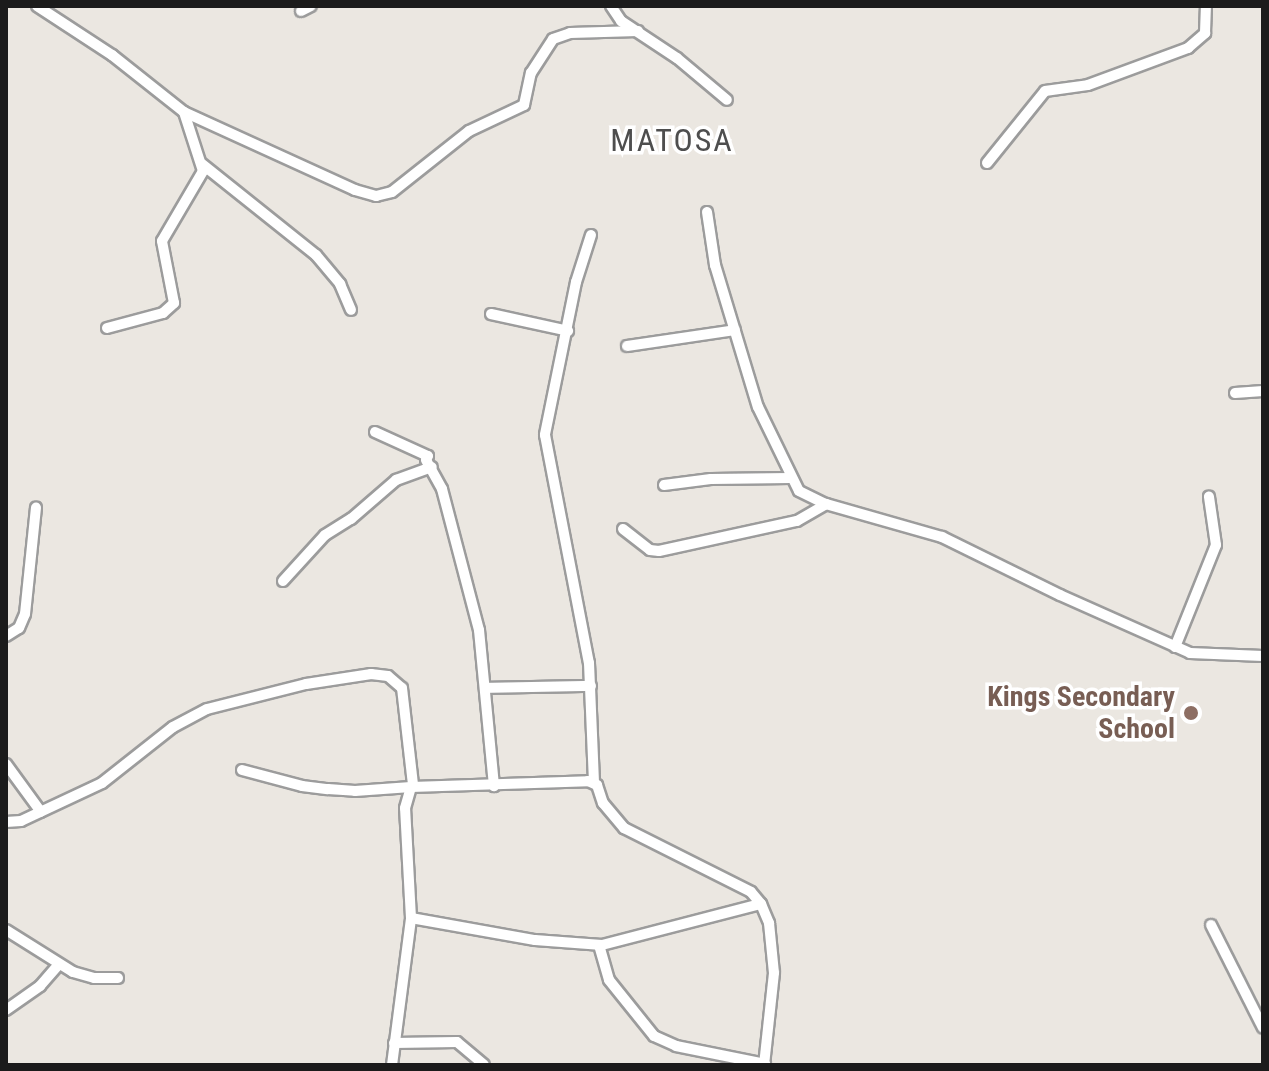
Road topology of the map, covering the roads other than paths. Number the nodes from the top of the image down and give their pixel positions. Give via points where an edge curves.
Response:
1 (37, 6) edge
2 (611, 6) edge
3 (1206, 6) edge
4 (638, 31) junction
5 (727, 100) dead end
6 (184, 112) junction
7 (987, 163) dead end
8 (202, 164) junction
9 (707, 212) dead end
10 (591, 235) dead end
11 (351, 310) dead end
12 (491, 314) dead end
13 (107, 328) dead end
14 (735, 330) junction
15 (568, 331) junction
16 (627, 346) dead end
17 (1263, 391) edge
18 (1235, 393) dead end
19 (375, 432) dead end
20 (432, 467) junction
21 (790, 478) junction
22 (664, 485) dead end
23 (1209, 497) dead end
24 (826, 504) junction
25 (36, 508) dead end
26 (623, 529) dead end
27 (283, 581) dead end
28 (6, 636) edge
29 (1175, 647) junction
30 (1263, 656) edge
31 (591, 686) junction
32 (485, 688) junction
33 (6, 764) edge
34 (242, 770) dead end
35 (594, 782) junction
36 (412, 786) junction
37 (494, 786) junction
38 (41, 812) junction
39 (6, 822) edge
40 (761, 904) junction
41 (411, 918) junction
42 (1211, 925) dead end
43 (6, 930) edge
44 (599, 945) junction
45 (59, 964) junction
46 (118, 978) dead end
47 (6, 1010) edge
48 (1263, 1028) edge
49 (394, 1043) junction
50 (764, 1064) edge
51 (392, 1065) edge
52 (484, 1065) edge

1 - 6 street via 112,55
2 - 4 street
3 - 7 street via 1205,33 1188,48 1088,85 1045,91
4 - 5 street
4 - 6 street via 555,37 531,73 524,105 469,131 385,195 355,190
6 - 8 street
8 - 11 street via 316,255 340,284
8 - 13 street via 194,189 162,241 174,303 163,313
9 - 14 street via 715,265
10 - 15 street
12 - 15 street
14 - 16 street
14 - 21 street via 758,407
15 - 31 street via 545,435
17 - 18 street
19 - 20 street via 428,456
20 - 27 street via 397,480 325,535
20 - 32 street via 478,622
21 - 22 street
21 - 24 street via 799,491
23 - 29 street via 1216,545
24 - 26 street via 797,521 659,551
24 - 29 street via 942,537
25 - 28 street via 25,614 19,628
29 - 30 street via 1203,655
31 - 32 street
31 - 35 street
32 - 37 street
33 - 38 street
34 - 36 street via 355,791
35 - 37 street
35 - 40 street via 624,828 751,892
36 - 37 street
36 - 38 street via 402,688 388,676 371,674 207,709 154,739 102,783
36 - 41 street via 405,808
38 - 39 street
40 - 44 street
40 - 50 street via 769,923 774,973
41 - 44 street via 535,940
41 - 49 street
42 - 48 street
43 - 45 street
44 - 50 street via 609,980 654,1036 676,1046
45 - 46 street via 86,976
45 - 47 street via 40,986
49 - 51 street
49 - 52 street via 457,1042

